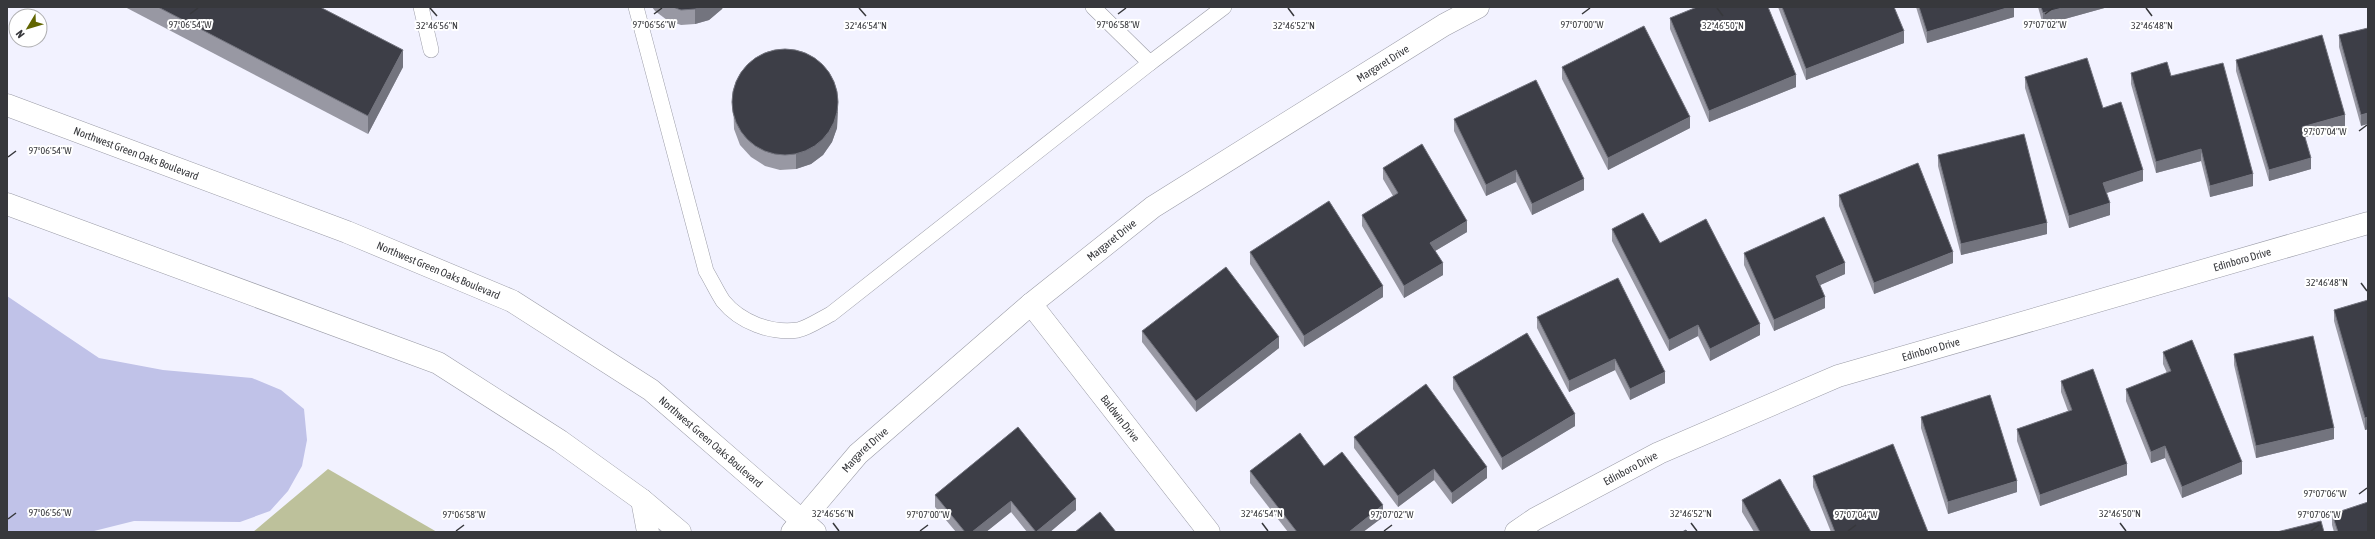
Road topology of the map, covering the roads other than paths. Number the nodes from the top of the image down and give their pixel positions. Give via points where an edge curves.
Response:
1 (421, 7) edge
2 (636, 7) edge
3 (1093, 7) edge
4 (1224, 7) edge
5 (1478, 7) edge
6 (431, 50) dead end
7 (1150, 62) junction
8 (7, 105) edge
9 (7, 204) edge
10 (2368, 223) edge
11 (1031, 304) junction
12 (642, 500) junction
13 (803, 528) edge
14 (648, 532) edge
15 (680, 532) edge
16 (1209, 532) edge
17 (1516, 532) edge

1 - 6 lane
2 - 7 lane via 706,271 723,301 740,316 760,326 780,330 799,330 831,314
3 - 7 lane
4 - 7 lane
5 - 11 street, Margaret Drive via 1444,25 1153,207
8 - 13 street, Northwest Green Oaks Boulevard via 347,232 512,301 651,390
9 - 12 street via 438,363 560,441
10 - 17 street, Edinboro Drive via 1838,376 1659,453 1535,519
11 - 13 street, Margaret Drive via 858,454
11 - 16 street, Baldwin Drive
12 - 14 street
12 - 15 street

